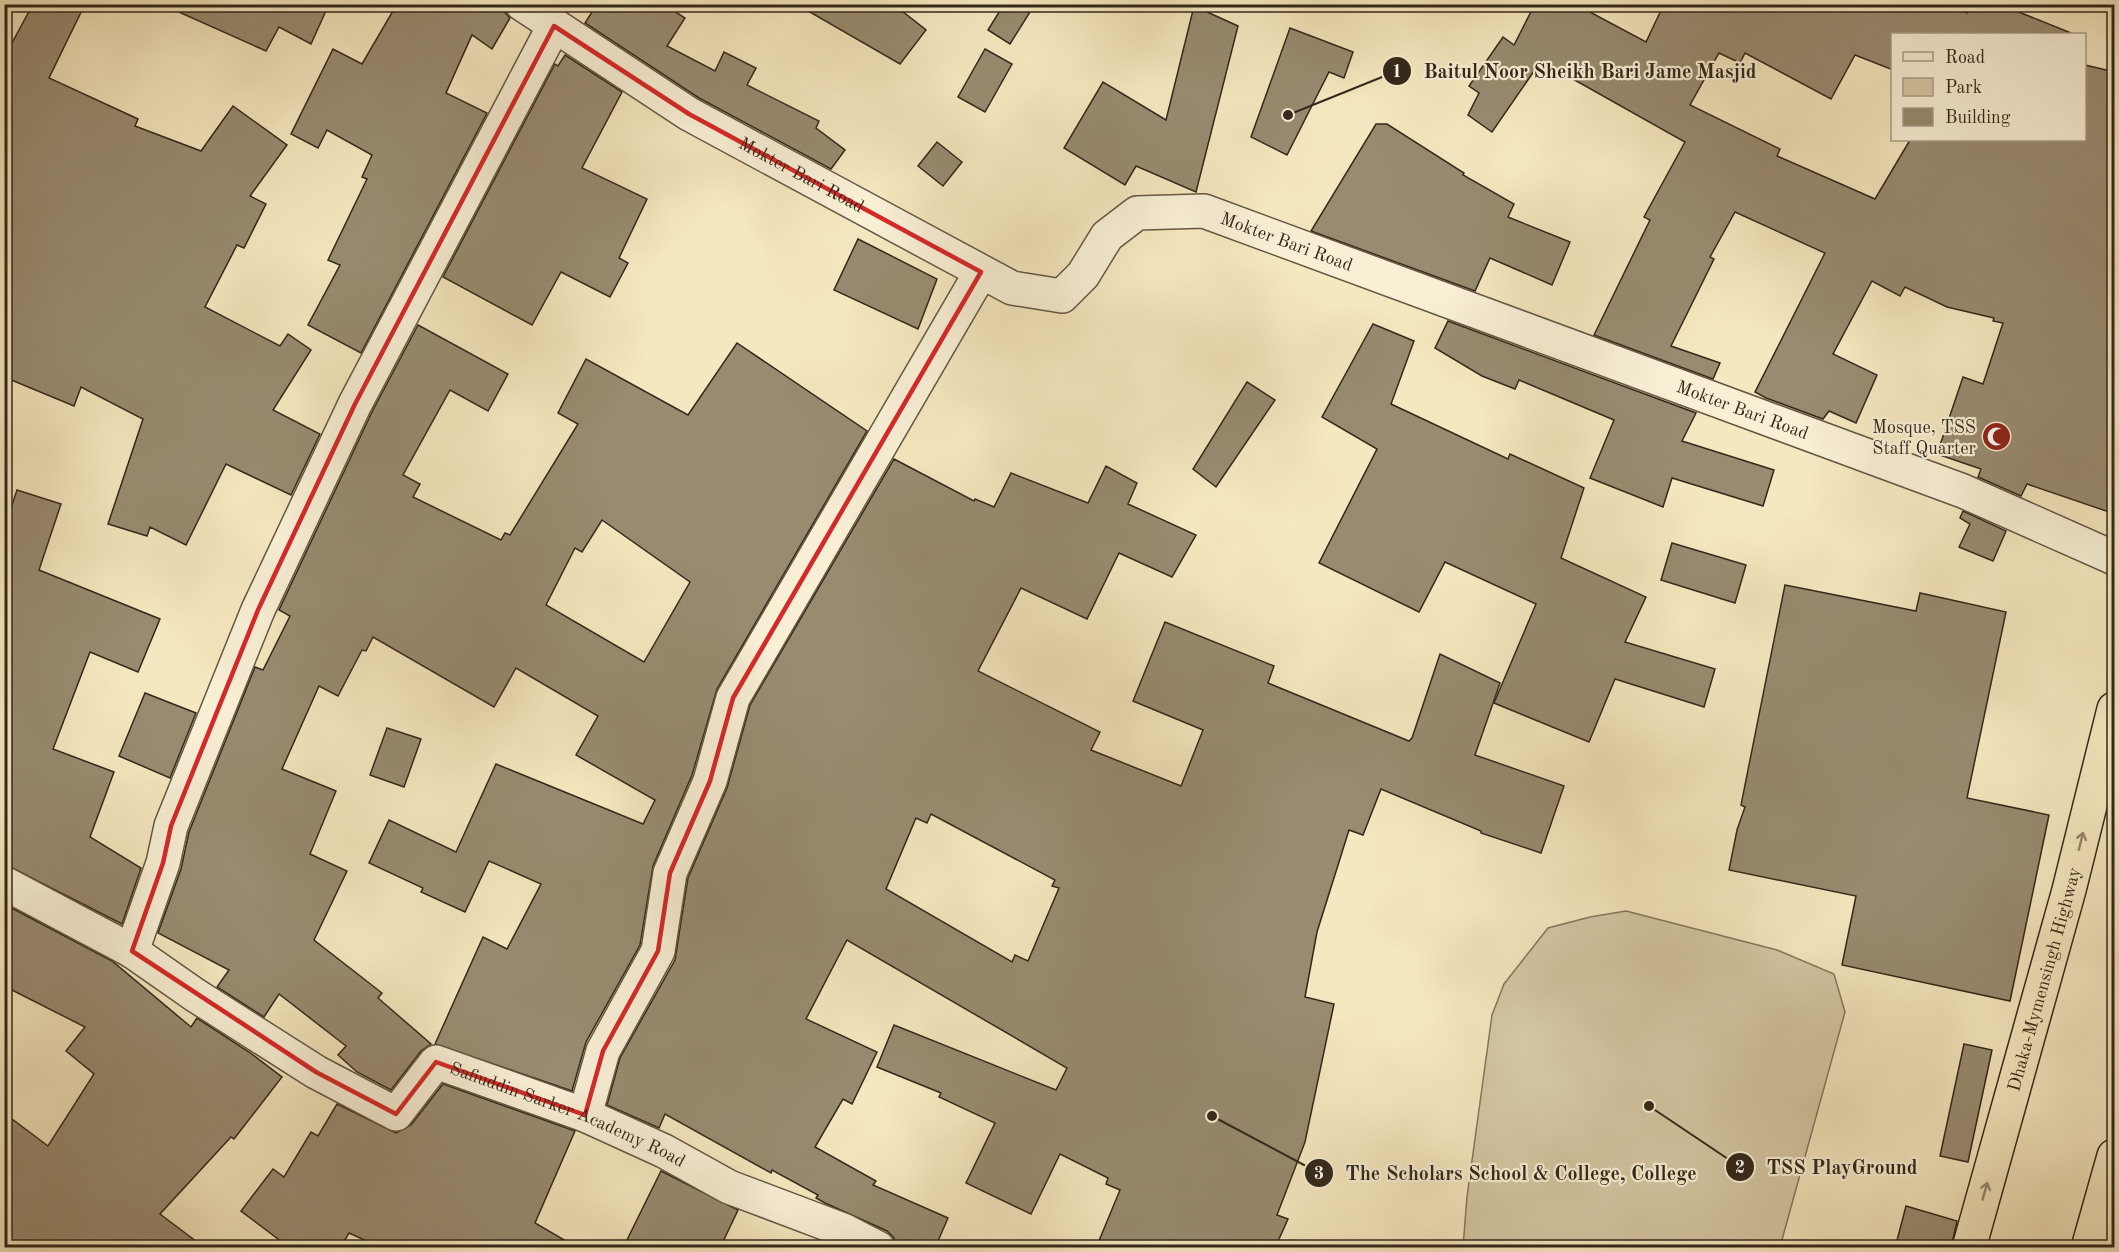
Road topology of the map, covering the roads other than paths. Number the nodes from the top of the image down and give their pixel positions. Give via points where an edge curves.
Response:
1 (522, 4) edge
2 (554, 26) junction
3 (981, 272) junction
4 (2115, 558) edge
5 (2115, 709) edge
6 (4, 883) edge
7 (132, 951) junction
8 (585, 1115) junction
9 (2115, 1156) edge
10 (878, 1248) edge
11 (1969, 1248) edge
12 (2088, 1248) edge

1 - 2 street, Mokter Bari Road
2 - 3 street, Mokter Bari Road via 689,114
2 - 7 street via 355,404 258,610 171,826 163,863
3 - 4 street, Mokter Bari Road via 1012,288 1062,296 1083,275 1107,236 1137,213 1204,211 1963,491
3 - 8 street via 733,698 710,781 670,873 658,951 603,1052
11 -> 5 highway, Dhaka-Mymensingh Highway
6 - 7 street, Safiuddin Sarker Academy Road
7 - 8 street, Safiuddin Sarker Academy Road via 316,1072 396,1114 436,1062
8 - 10 street, Safiuddin Sarker Academy Road via 664,1151 729,1187 843,1230
9 - 12 highway

